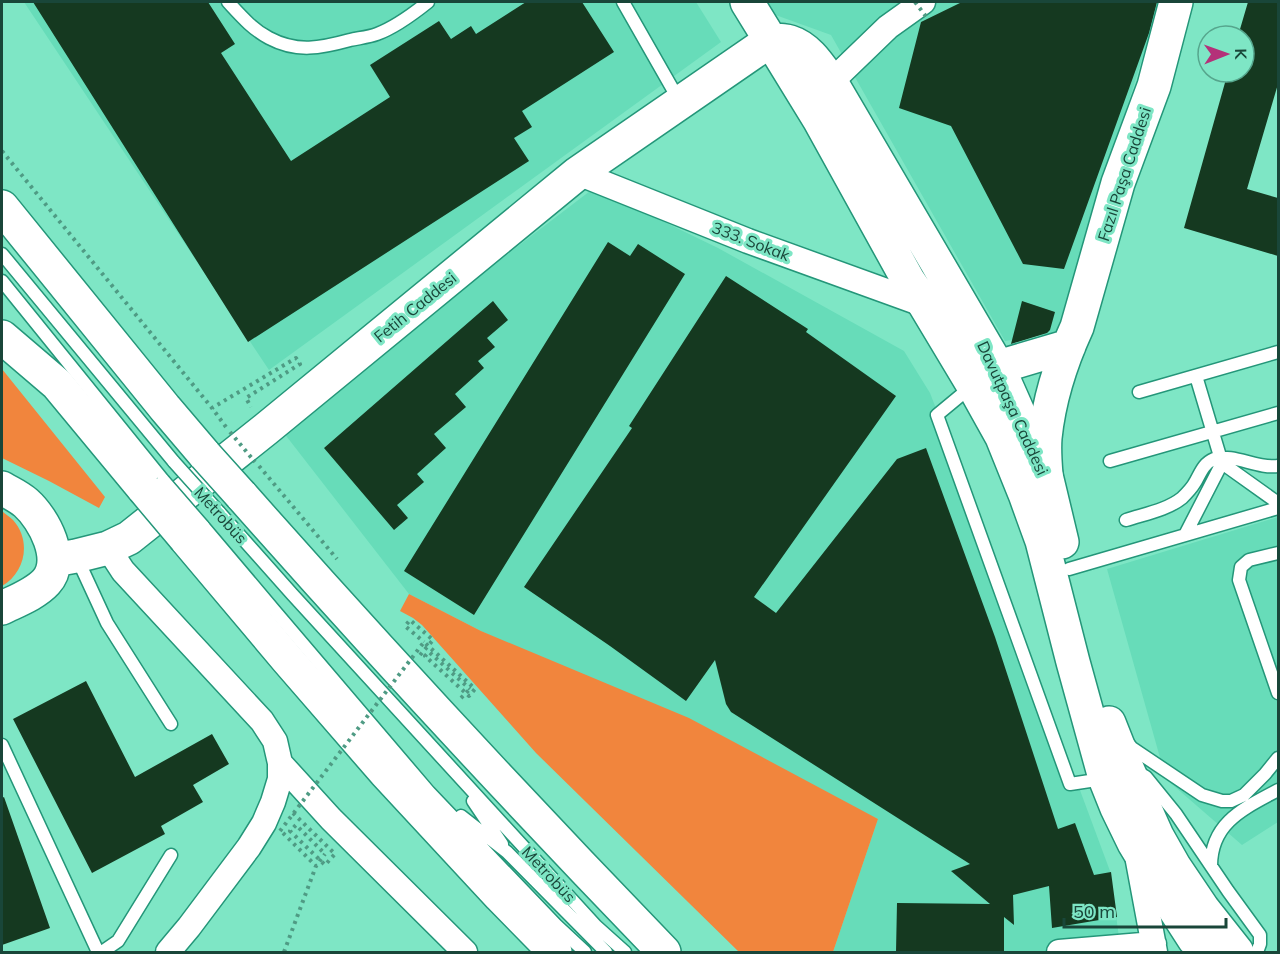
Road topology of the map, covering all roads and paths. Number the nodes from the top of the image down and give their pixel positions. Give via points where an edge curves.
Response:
1 (228, 2) edge
2 (428, 2) edge
3 (623, 2) edge
4 (747, 2) edge
5 (915, 2) edge
6 (1176, 2) edge
7 (925, 10) edge
8 (771, 40) junction
9 (831, 81) junction
10 (681, 102) junction
11 (2, 151) edge
12 (578, 173) junction
13 (857, 189) junction
14 (2, 207) edge
15 (2, 254) edge
16 (2, 281) edge
17 (925, 305) junction
18 (2, 315) edge
19 (2, 337) edge
20 (1069, 346) junction
21 (1278, 352) edge
22 (985, 376) junction
23 (1196, 376) junction
24 (57, 384) junction
25 (1139, 392) dead end
26 (212, 408) junction
27 (1278, 413) edge
28 (266, 429) junction
29 (1213, 432) junction
30 (190, 458) junction
31 (1221, 460) junction
32 (1110, 461) dead end
33 (255, 462) dead end
34 (1278, 466) edge
35 (1046, 475) junction
36 (154, 484) junction
37 (2, 489) edge
38 (1278, 503) edge
39 (230, 504) junction
40 (1278, 507) edge
41 (1126, 520) dead end
42 (195, 532) junction
43 (1185, 535) junction
44 (108, 548) junction
45 (1278, 553) edge
46 (65, 558) junction
47 (1069, 569) junction
48 (2, 608) edge
49 (424, 642) junction
50 (435, 673) dead end
51 (470, 689) dead end
52 (1278, 693) edge
53 (1107, 718) junction
54 (171, 724) dead end
55 (2, 745) edge
56 (1278, 758) edge
57 (280, 763) junction
58 (451, 768) junction
59 (1116, 772) junction
60 (1278, 790) edge
61 (429, 792) junction
62 (293, 813) junction
63 (1134, 843) junction
64 (507, 852) junction
65 (171, 855) dead end
66 (316, 866) junction
67 (1211, 866) junction
68 (1154, 948) edge
69 (100, 952) edge
70 (168, 952) edge
71 (284, 952) edge
72 (465, 952) edge
73 (555, 952) edge
74 (585, 952) edge
75 (606, 952) edge
76 (625, 952) edge
77 (664, 952) edge
78 (1059, 952) edge
79 (1207, 952) edge
80 (1238, 952) edge
81 (1257, 952) edge

1 - 2 lane via 256,31 270,39 317,48 378,33
3 - 10 lane
4 - 8 main road, Davutpaşa Caddesi
5 - 7 path, bridge
6 - 20 main road, Fazıl Paşa Caddesi via 1154,86 1118,183
7 - 9 street via 888,27
8 - 9 main road, Davutpaşa Caddesi via 800,46
8 - 10 main road, Fetih Caddesi
8 - 13 main road, Davutpaşa Caddesi
9 - 22 main road, Davutpaşa Caddesi
10 - 12 main road, Fetih Caddesi
11 - 26 path
12 - 17 street, 333. Sokak via 748,241
12 - 28 main road, Fetih Caddesi
13 - 17 main road, Davutpaşa Caddesi
13 - 22 main road via 889,213 906,237 954,321 988,362
14 - 30 main road via 165,408
15 - 30 lane
16 - 36 lane
17 - 22 main road, Davutpaşa Caddesi
18 - 24 main road
19 - 24 main road
20 - 22 main road
20 - 35 main road, Fazıl Paşa Caddesi via 1051,398 1045,440
21 - 23 lane
22 - 35 main road, Davutpaşa Caddesi
22 - 59 main road, Davutpaşa Caddesi via 1002,437 1042,541 1078,682
22 - 59 lane via 937,415 1070,784
23 - 25 lane
23 - 29 lane
24 - 36 main road
26 - 28 path via 296,358 300,364 246,398
26 - 33 path, bridge
27 - 29 lane
28 - 44 main road, Fetih Caddesi via 129,538
29 - 31 lane
29 - 32 lane
30 - 39 main road, bridge
31 - 34 lane
31 - 38 lane
31 - 41 lane via 1214,459 1203,467 1187,493 1173,504
31 - 43 lane
35 - 47 main road, Davutpaşa Caddesi
36 - 42 main road, bridge
37 - 46 main road via 27,503
39 - 58 lane, Metrobüs
39 - 77 main road via 442,718
40 - 43 lane
42 - 61 lane, Metrobüs via 274,610
42 - 73 main road via 287,659 384,772
43 - 47 lane
44 - 46 main road, Fetih Caddesi
44 - 57 street via 123,571 262,721 275,741
45 - 52 lane via 1249,560 1241,567 1239,580
46 - 48 main road via 33,593
46 - 54 lane
47 - 53 main road, Davutpaşa Caddesi
49 - 50 path via 405,626 410,620 433,640 419,656
49 - 51 path, bridge via 475,689 469,696 425,656 429,652
49 - 62 path, bridge
53 - 56 lane via 1132,748 1212,799 1231,801 1244,795
53 - 59 main road, Davutpaşa Caddesi
55 - 69 lane
57 - 70 street via 280,778 264,823
57 - 72 street
58 - 64 lane, Metrobüs
58 - 76 lane, Metrobüs via 596,926
59 - 63 main road, Davutpaşa Caddesi via 1117,808
59 - 67 lane via 1146,777
59 - 80 main road, Davutpaşa Caddesi via 1203,909
60 - 67 lane via 1224,825 1213,843
61 - 64 lane, Metrobüs
61 - 74 lane, Metrobüs
62 - 66 path, bridge via 280,831
62 - 66 path, bridge via 335,854 325,865 290,831 296,825 325,854
63 - 68 street
63 - 79 main road, Davutpaşa Caddesi via 1194,939
64 - 75 lane, Metrobüs
65 - 69 lane via 117,941
66 - 71 path
67 - 81 lane via 1260,935
68 - 78 street

